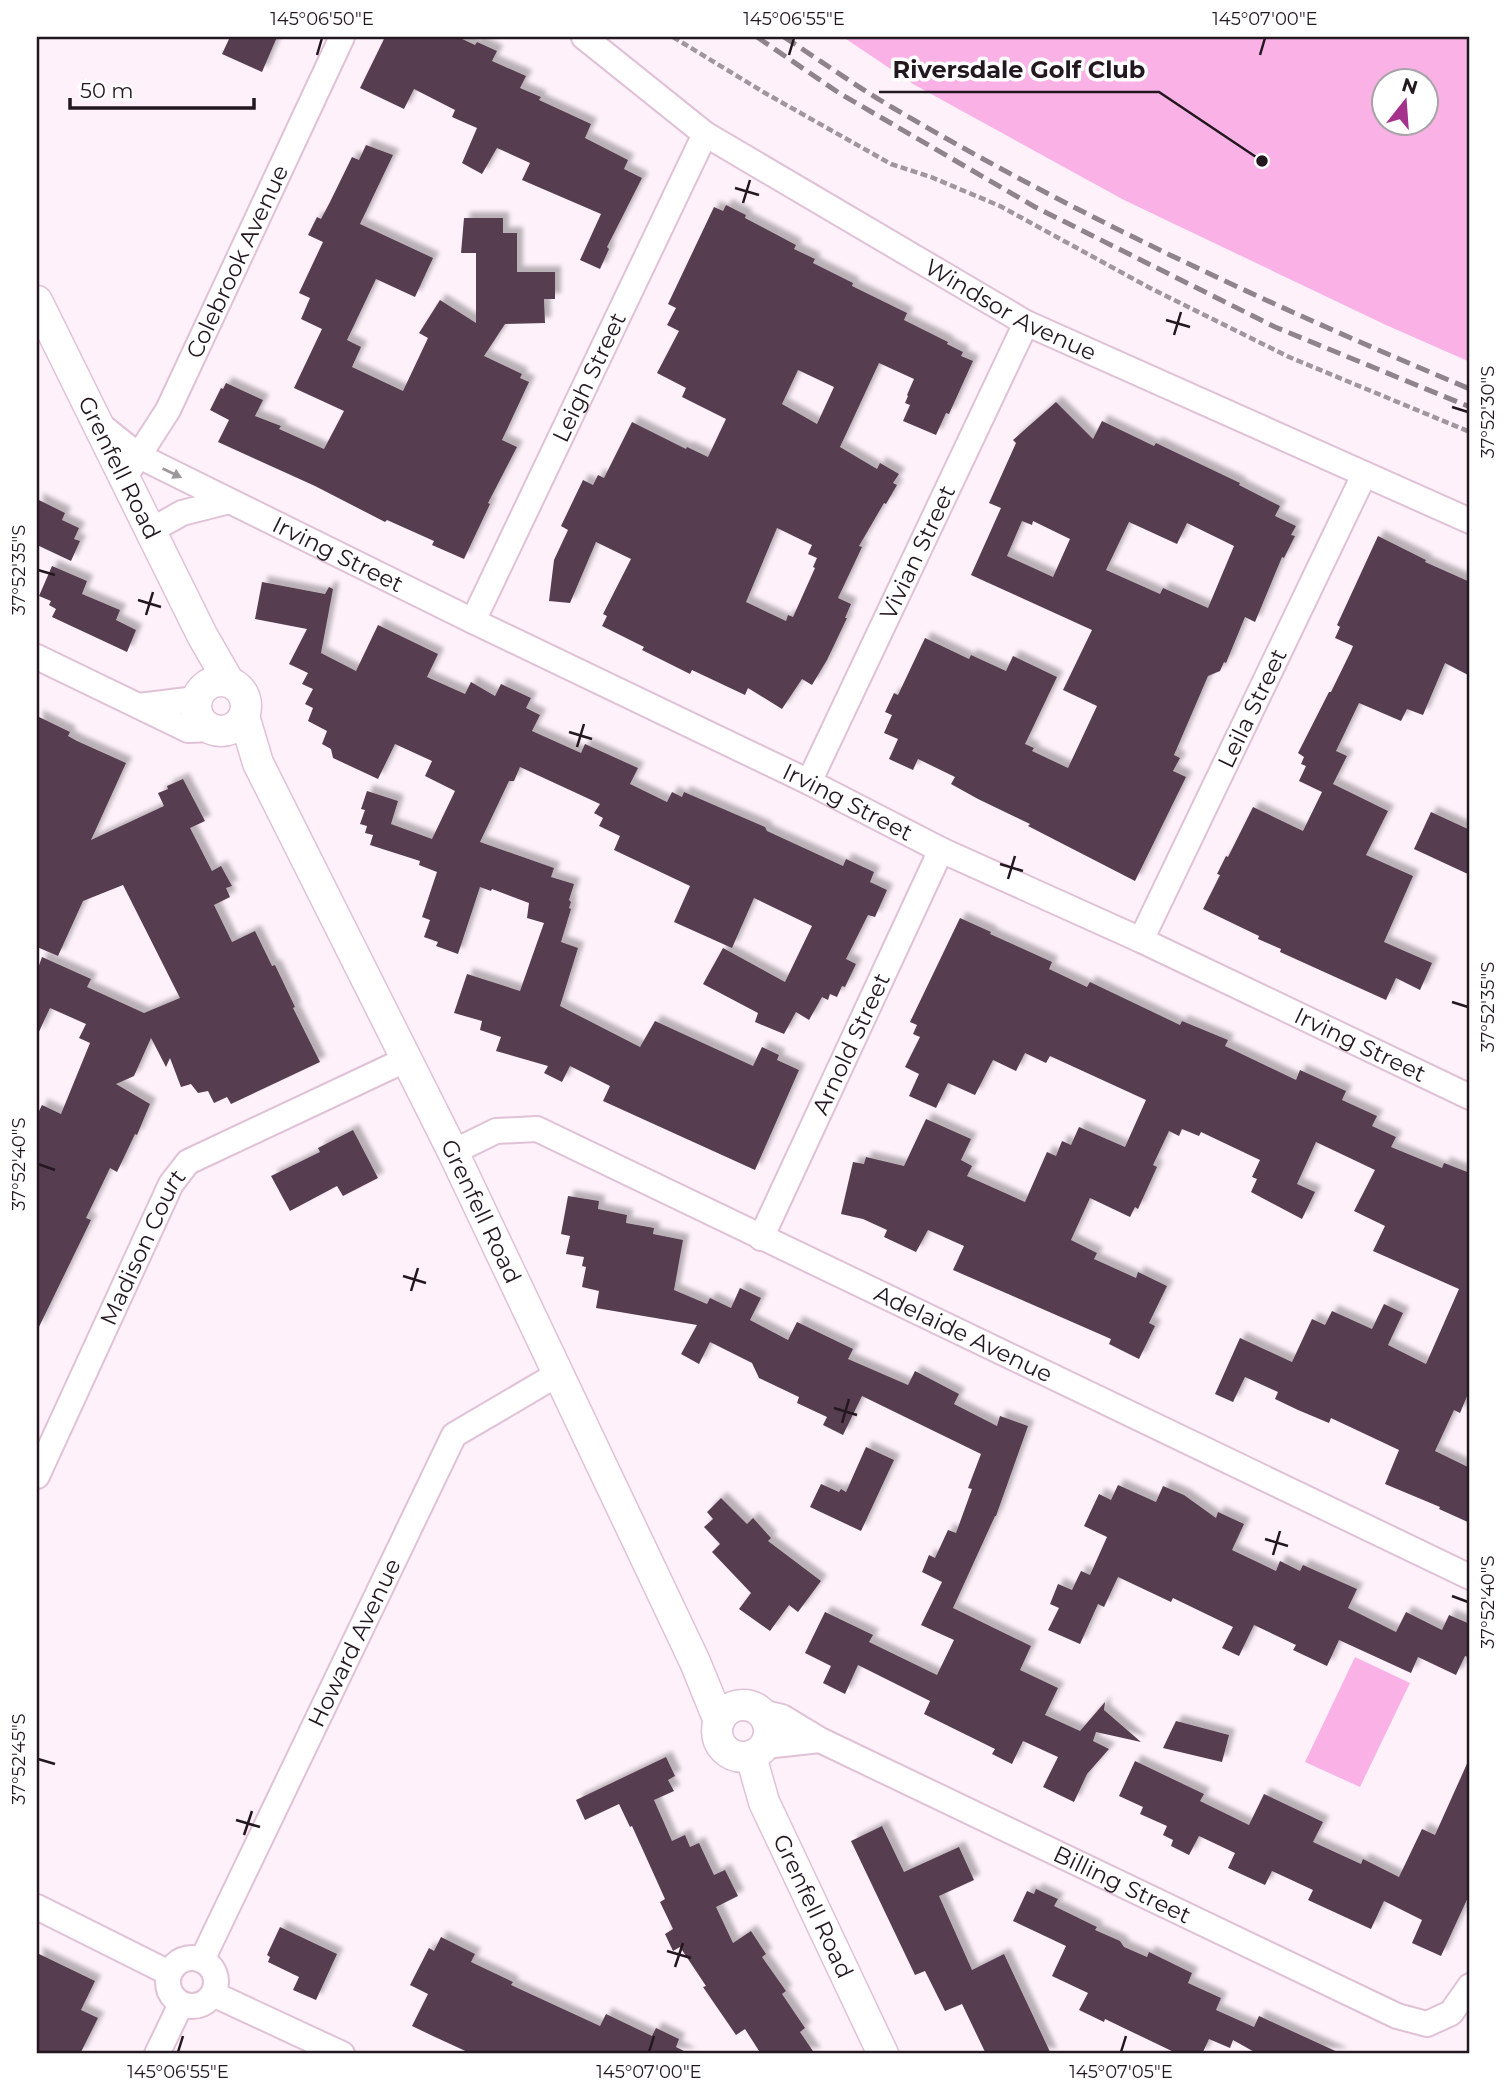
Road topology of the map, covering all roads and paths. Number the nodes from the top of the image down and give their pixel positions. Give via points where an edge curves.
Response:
1 (342, 37) edge
2 (584, 37) edge
3 (673, 37) edge
4 (705, 134) junction
5 (37, 300) edge
6 (1026, 323) junction
7 (1470, 432) edge
8 (131, 467) junction
9 (1364, 475) junction
10 (229, 501) junction
11 (1470, 521) edge
12 (150, 531) junction
13 (473, 621) junction
14 (37, 657) edge
15 (209, 689) junction
16 (139, 706) junction
17 (244, 716) junction
18 (212, 730) junction
19 (258, 763) junction
20 (809, 782) junction
21 (941, 850) junction
22 (1141, 940) junction
23 (405, 1060) junction
24 (1470, 1097) edge
25 (453, 1152) junction
26 (761, 1238) junction
27 (558, 1374) junction
28 (37, 1476) edge
29 (1470, 1577) edge
30 (739, 1712) junction
31 (820, 1740) junction
32 (758, 1751) junction
33 (37, 1908) edge
34 (202, 1960) junction
35 (169, 1973) junction
36 (1470, 1986) edge
37 (213, 1994) junction
38 (181, 2004) junction
39 (157, 2054) edge
40 (342, 2054) edge
41 (883, 2054) edge

1 - 8 street, Colebrook Avenue via 168,410
2 - 4 street, Windsor Avenue
3 - 7 path via 891,164 1000,206 1289,357
4 - 6 street, Windsor Avenue
4 - 13 street, Leigh Street
5 - 8 street, Grenfell Road via 96,421
6 - 9 street, Windsor Avenue
6 - 20 street, Vivian Street
8 -> 10 street, Irving Street
8 - 12 street, Grenfell Road
9 - 11 street, Windsor Avenue
9 - 22 street, Leila Street
10 - 12 street via 182,513
10 - 13 street, Irving Street
12 - 15 street, Grenfell Road via 202,635
13 - 20 street, Irving Street
14 - 16 street
15 - 16 street
15 - 17 street, Grenfell Road via 236,686 246,700
15 - 18 street, Grenfell Road via 196,715
16 - 18 street via 188,730
17 - 18 street via 235,728
17 - 19 street, Grenfell Road
18 - 19 street, Grenfell Road
19 - 23 street, Grenfell Road
20 - 21 street, Irving Street
21 - 22 street, Irving Street
21 - 26 street, Arnold Street
22 - 24 street, Irving Street
23 - 25 street, Grenfell Road
23 - 28 street, Madison Court via 188,1162 171,1184
25 - 26 street, Adelaide Avenue via 496,1131 537,1129
25 - 27 street, Grenfell Road
26 - 29 street, Adelaide Avenue
27 - 30 street, Grenfell Road via 695,1662
27 - 34 street, Howard Avenue via 454,1435
30 - 31 street, Billing Street via 782,1717
30 - 32 street via 768,1724 768,1739
30 - 32 street via 718,1738 735,1755
31 - 32 street
31 - 36 street, Billing Street via 1397,2016 1427,2024 1451,2012
32 - 41 street, Grenfell Road via 764,1802
33 - 35 street
34 - 35 street via 181,1960
34 - 37 street via 214,1972
35 - 38 street via 169,1992
37 - 38 street via 200,2005
37 - 40 street
38 - 39 street

